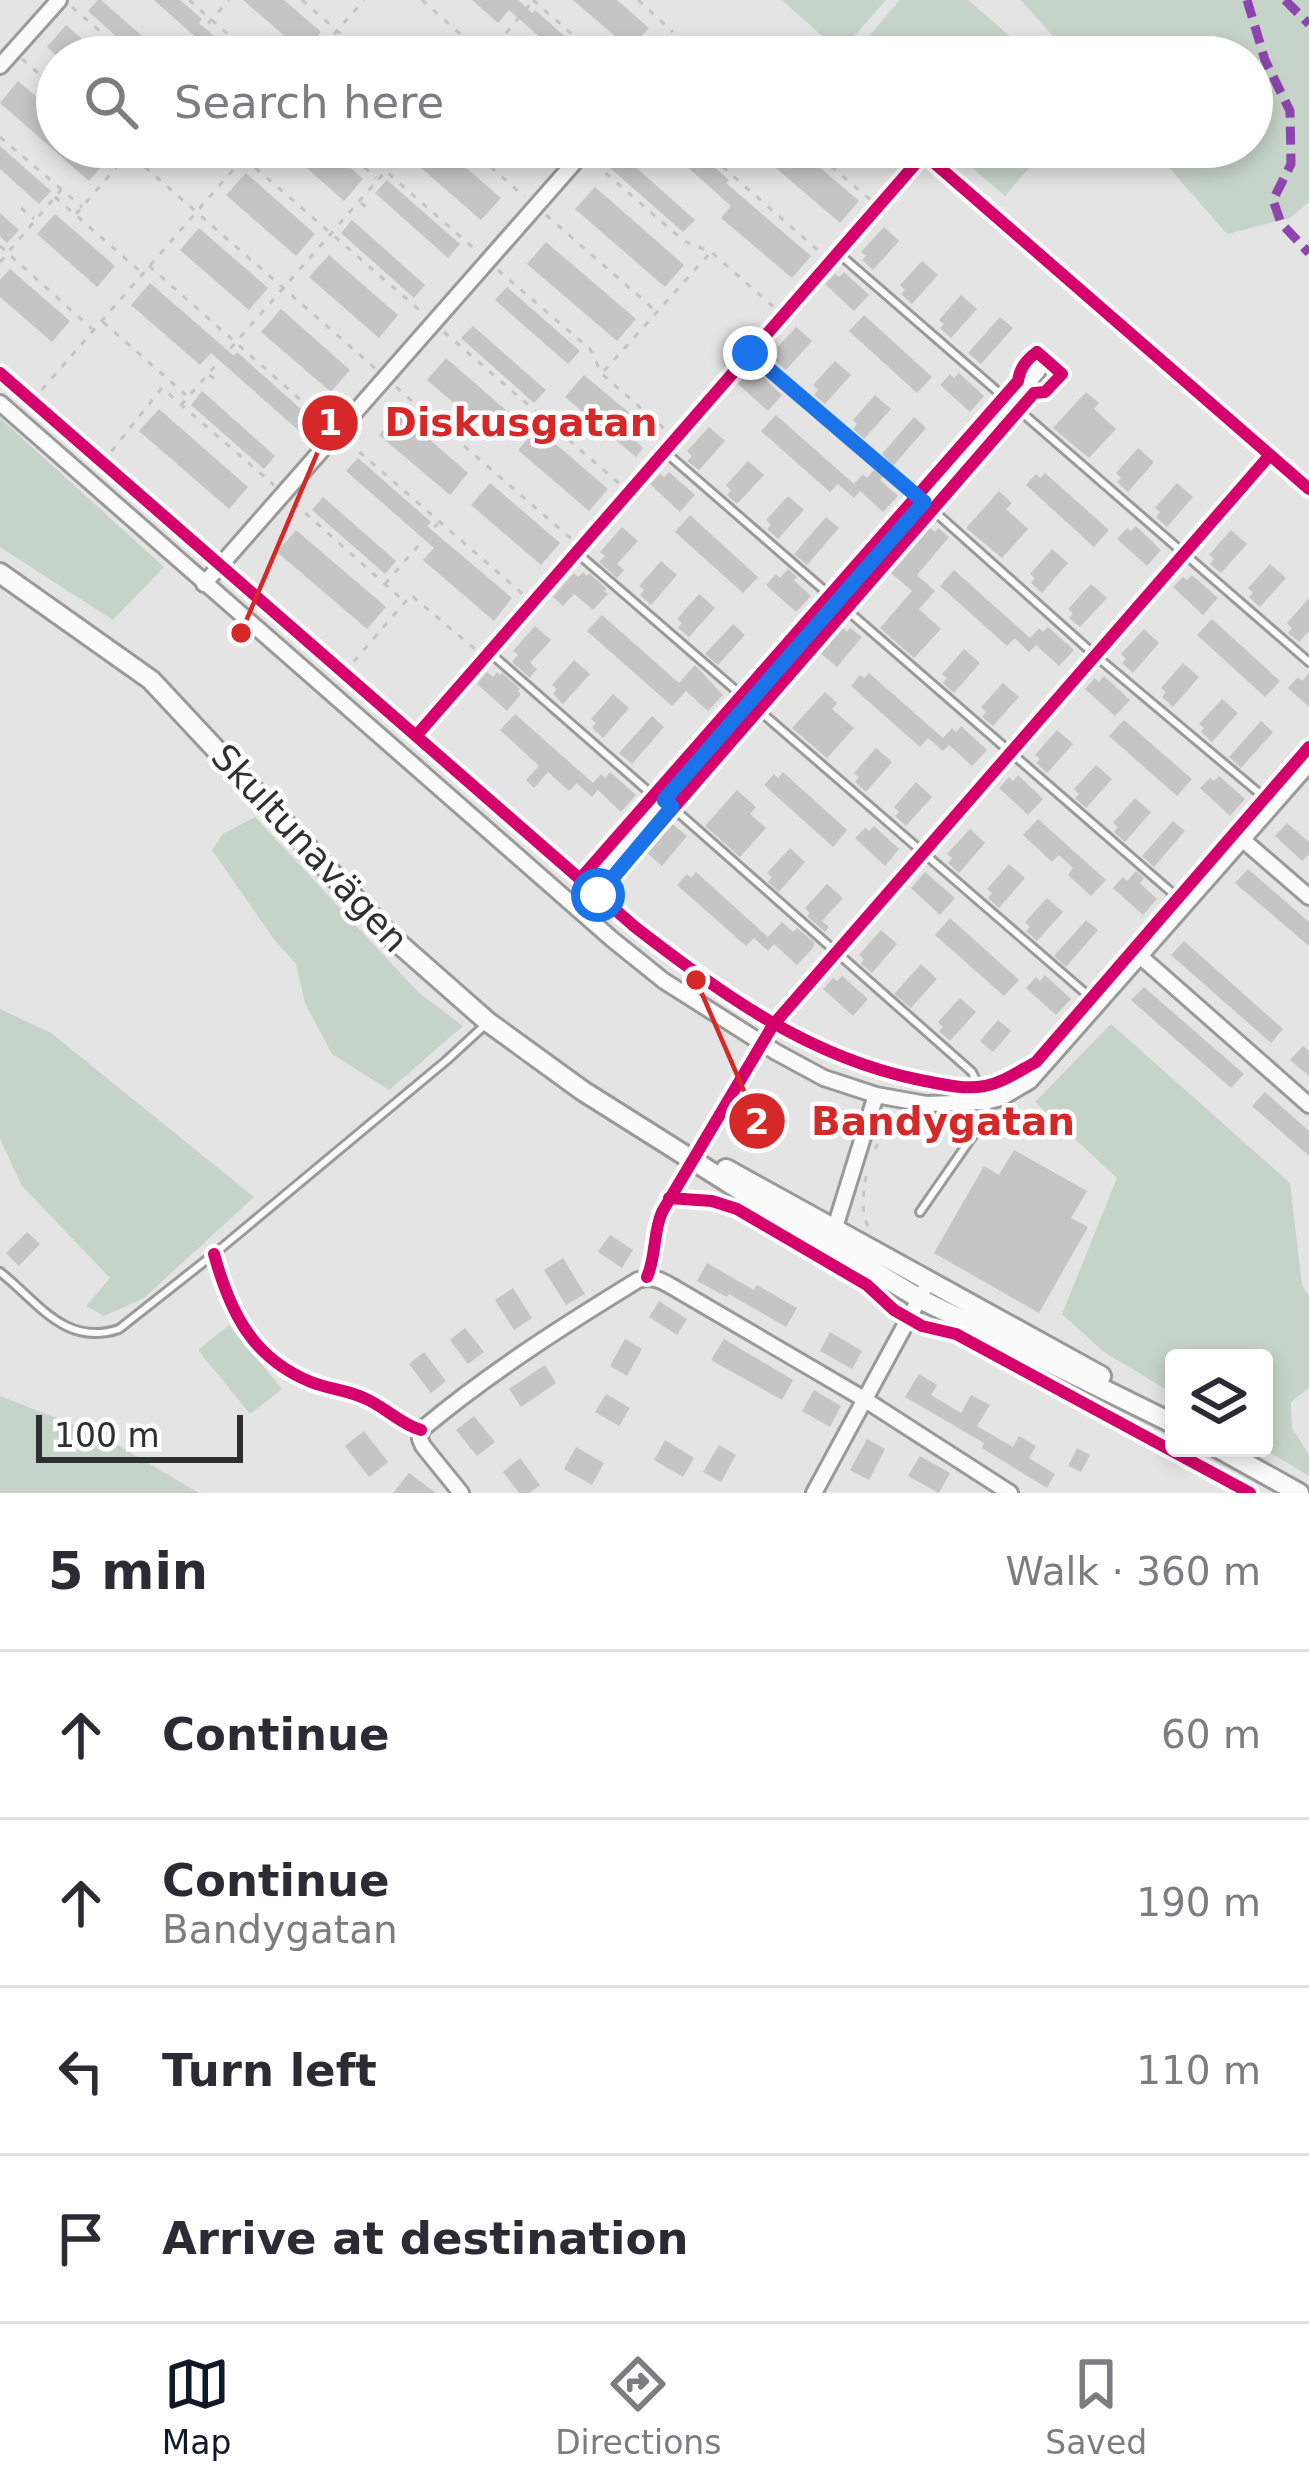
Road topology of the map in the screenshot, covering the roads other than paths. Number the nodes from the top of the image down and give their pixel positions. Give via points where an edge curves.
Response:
1 (62, 0) edge
2 (0, 66) edge
3 (570, 168) edge
4 (834, 257) road end
5 (750, 353) dead end
6 (1038, 370) dead end
7 (1012, 402) junction
8 (0, 403) edge
9 (664, 451) road end
10 (924, 502) junction
11 (578, 549) road end
12 (0, 573) edge
13 (204, 584) junction
14 (837, 601) junction
15 (487, 655) road end
16 (1309, 662) edge
17 (750, 701) junction
18 (1309, 764) edge
19 (1265, 798) dead end
20 (664, 800) junction
21 (1243, 840) junction
22 (1177, 897) dead end
23 (1309, 897) edge
24 (573, 904) junction
25 (1141, 957) junction
26 (1090, 998) dead end
27 (488, 1022) junction
28 (982, 1094) junction
29 (876, 1095) junction
30 (1309, 1105) edge
31 (920, 1212) dead end
32 (832, 1237) junction
33 (0, 1272) edge
34 (924, 1290) junction
35 (864, 1399) junction
36 (1165, 1419) edge
37 (1234, 1457) edge
38 (461, 1493) edge
39 (814, 1493) edge
40 (1010, 1493) edge
41 (1300, 1493) edge

1 - 2 street
3 - 13 street
4 - 7 lane
5 - 10 lane
6 - 7 street
7 - 10 street
7 - 16 lane
8 - 13 street
9 - 14 lane
10 - 14 street
10 - 19 lane
11 - 17 lane
12 - 27 main road, Skultunavägen via 151,680 388,934
13 - 24 street
14 - 17 street
14 - 22 lane
15 - 20 lane
17 - 20 street
17 - 26 lane
18 - 21 street
20 - 24 street
20 - 28 lane via 972,1072
21 - 23 street
21 - 25 street
24 - 29 street via 714,1013 824,1078
25 - 28 street via 1030,1081 1001,1098
25 - 30 street
27 - 32 main road, Skultunavägen via 625,1118
27 - 33 lane via 119,1329 80,1334
28 - 29 street via 926,1104
28 - 31 lane via 988,1114 980,1130
29 - 32 street
32 - 34 main road, Skultunavägen
34 - 35 street
34 - 36 main road, Skultunavägen
35 - 38 street via 647,1277 519,1354 421,1430 423,1446
35 - 39 street
35 - 40 street
37 - 41 main road

